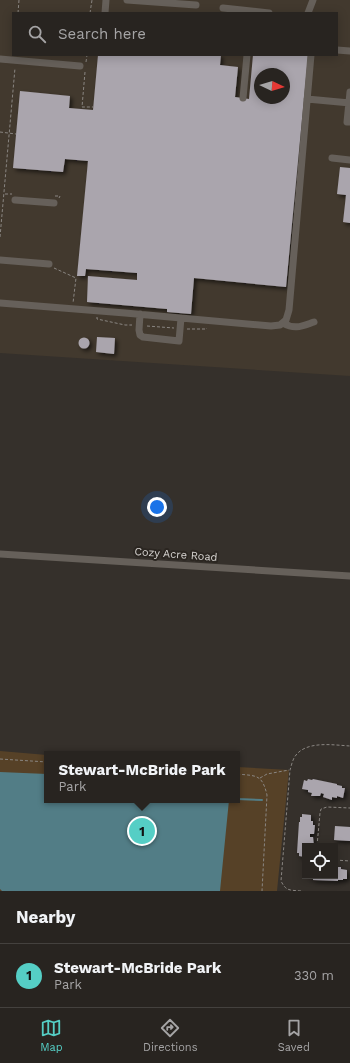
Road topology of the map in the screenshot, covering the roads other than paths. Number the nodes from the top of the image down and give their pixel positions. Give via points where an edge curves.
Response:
1 (106, 0) edge
2 (127, 0) edge
3 (314, 0) edge
4 (196, 5) dead end
5 (223, 8) dead end
6 (105, 12) edge
7 (250, 12) edge
8 (308, 12) edge
9 (338, 50) edge
10 (350, 51) edge
11 (247, 56) edge
12 (311, 56) edge
13 (0, 60) edge
14 (84, 65) road end
15 (350, 92) edge
16 (243, 98) dead end
17 (307, 99) junction
18 (349, 103) edge
19 (350, 122) edge
20 (332, 158) dead end
21 (350, 160) edge
22 (15, 200) dead end
23 (54, 203) dead end
24 (0, 260) edge
25 (51, 265) road end
26 (0, 303) edge
27 (140, 314) junction
28 (181, 318) junction
29 (314, 322) dead end
30 (283, 323) junction
31 (0, 554) edge
32 (350, 576) edge

1 - 6 street
2 - 4 street
3 - 8 street
5 - 7 street
9 - 10 street
11 - 16 street
12 - 17 street
13 - 14 street
15 - 18 street
17 - 18 street
17 - 30 street via 290,303
18 - 19 street via 347,122
20 - 21 street
22 - 23 street
24 - 25 street
26 - 27 street
27 - 28 street
27 - 28 street via 140,335 179,341
28 - 30 street via 271,326
29 - 30 street via 295,328
31 - 32 street, Cozy Acre Road

